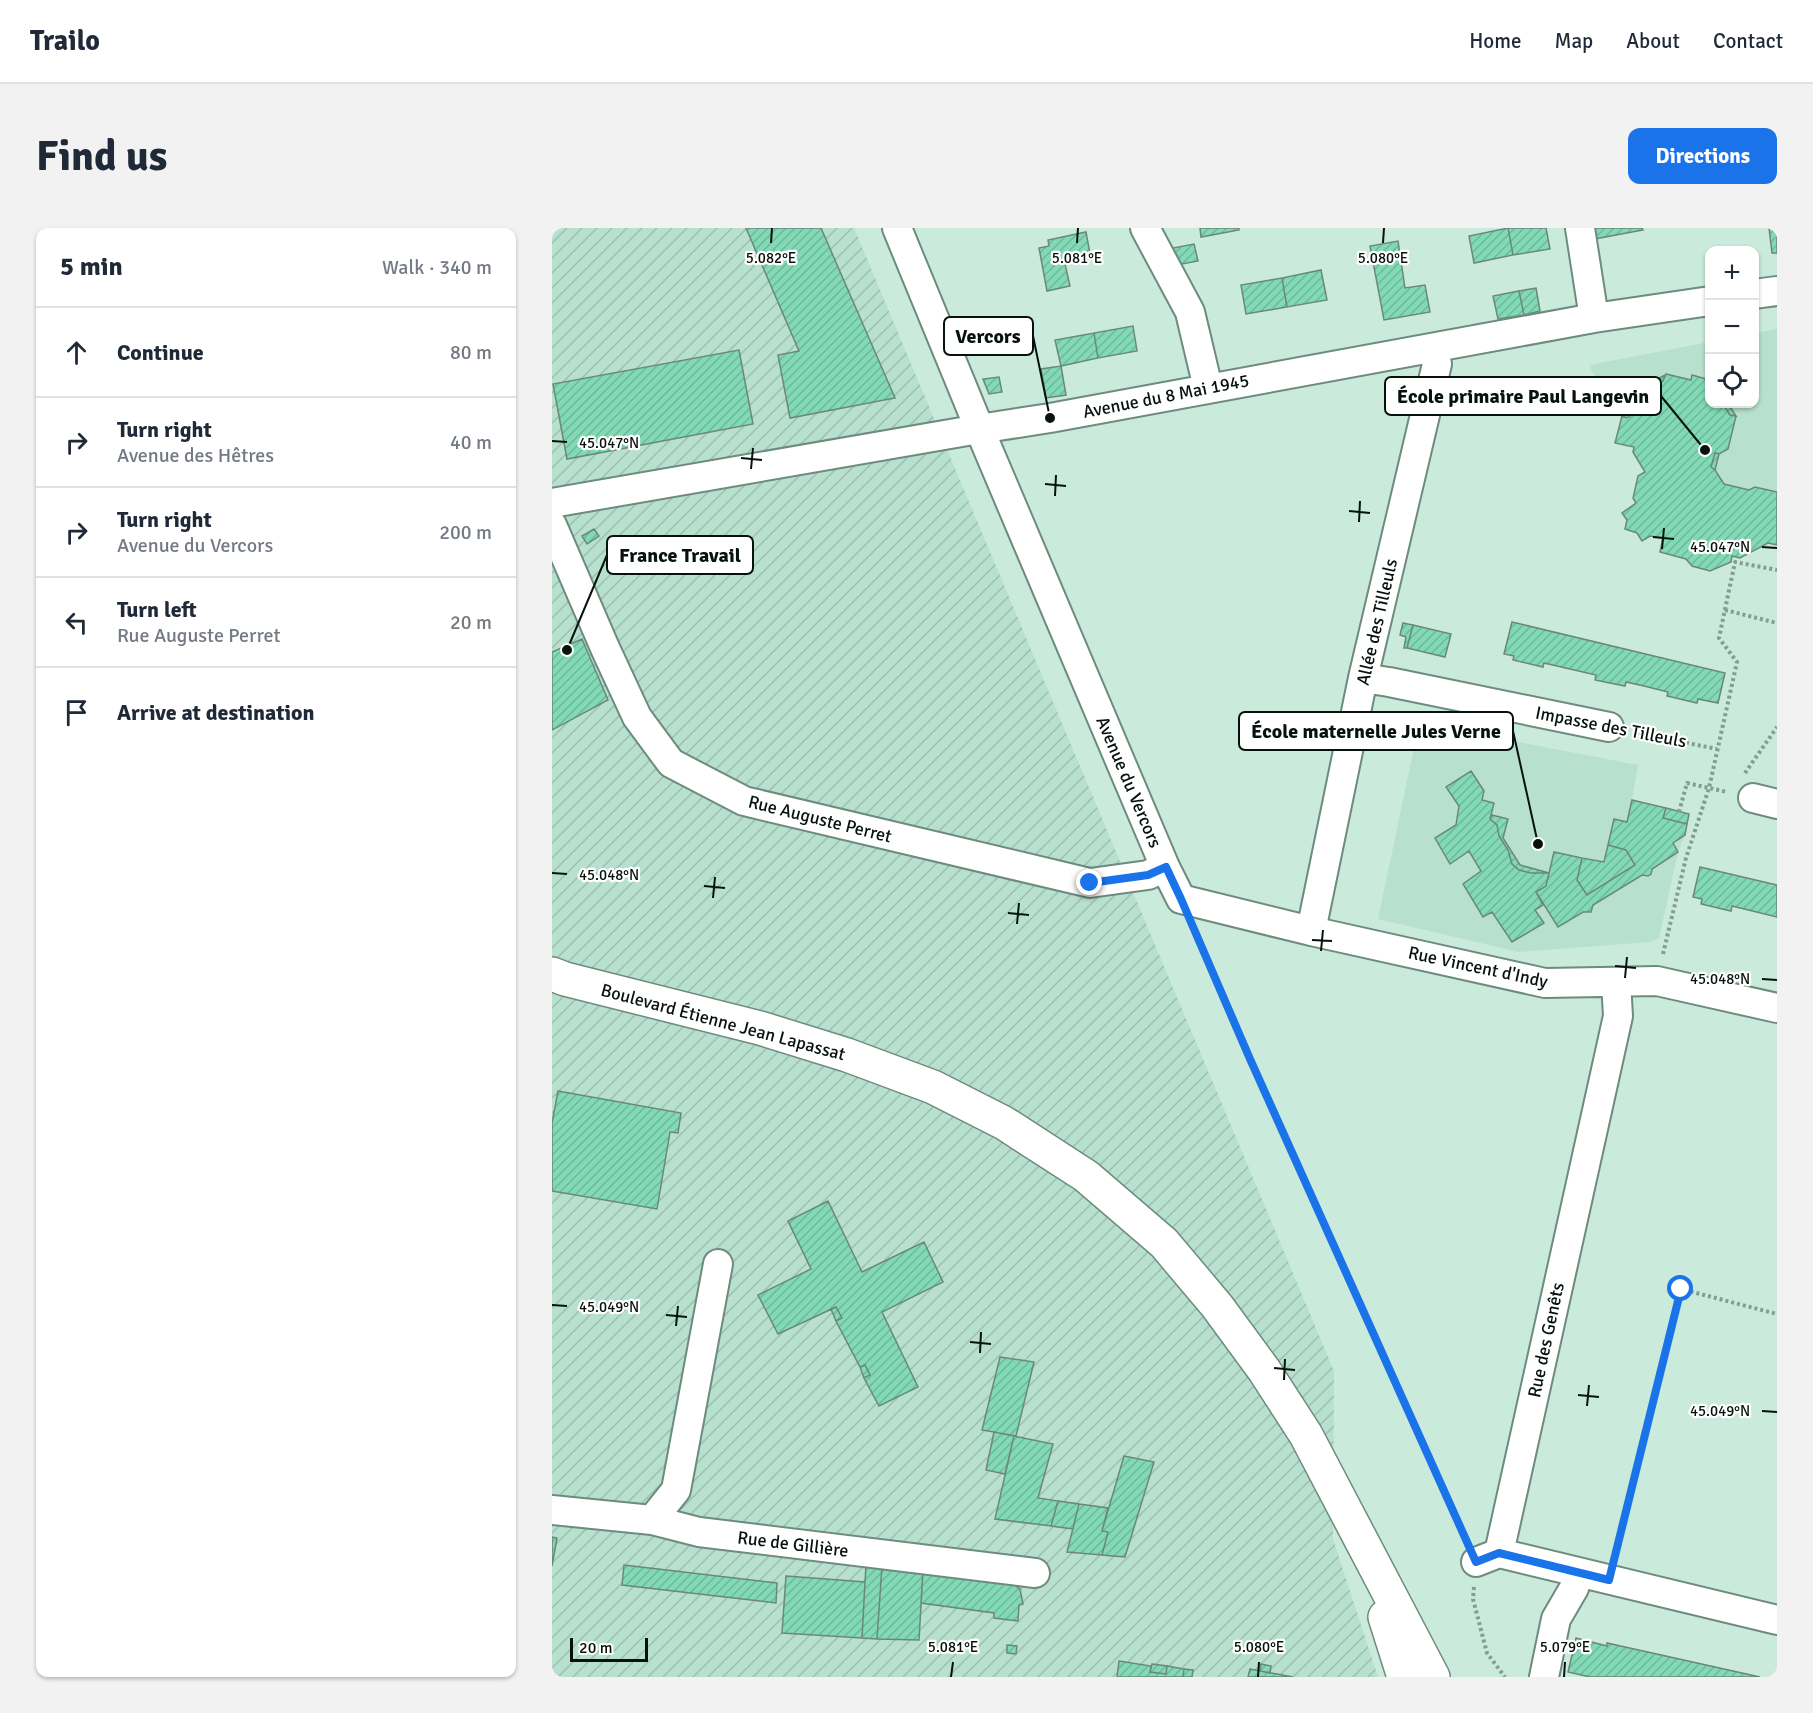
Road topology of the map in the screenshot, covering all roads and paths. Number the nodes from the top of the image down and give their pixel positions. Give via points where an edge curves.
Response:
1 (897, 228) edge
2 (1145, 228) edge
3 (1580, 228) edge
4 (1777, 291) edge
5 (1759, 293) edge
6 (1705, 302) edge
7 (1594, 318) junction
8 (1434, 348) junction
9 (1208, 388) junction
10 (979, 429) junction
11 (552, 503) edge
12 (552, 525) edge
13 (1777, 570) edge
14 (1725, 610) junction
15 (1777, 623) edge
16 (1363, 678) junction
17 (1609, 727) joint
18 (1777, 727) edge
19 (1717, 749) junction
20 (1709, 788) junction
21 (1758, 792) edge
22 (1679, 812) dead end
23 (1166, 867) junction
24 (1181, 899) junction
25 (1311, 931) junction
26 (552, 974) edge
27 (1657, 981) junction
28 (1616, 982) junction
29 (1777, 1008) edge
30 (718, 1264) dead end
31 (1777, 1314) edge
32 (552, 1509) edge
33 (652, 1520) junction
34 (1362, 1544) junction
35 (1487, 1558) junction
36 (1035, 1573) dead end
37 (1579, 1573) junction
38 (1609, 1580) junction
39 (1777, 1620) edge
40 (1404, 1677) edge
41 (1433, 1677) edge
42 (1505, 1677) edge
43 (1544, 1677) edge

1 - 10 street, Avenue du Vercors
2 - 9 street via 1190,312
3 - 7 street
4 - 5 street
6 - 7 street, Avenue du 8 Mai 1945
7 - 8 street, Avenue du 8 Mai 1945
8 - 9 street, Avenue du 8 Mai 1945
8 - 16 street, Allée des Tilleuls via 1437,363
9 - 10 street, Avenue du 8 Mai 1945
10 - 11 street, Avenue du 8 Mai 1945
10 - 23 street, Avenue du Vercors
12 - 23 street, Rue Auguste Perret via 637,717 671,763 744,801 1090,883 1148,875
13 - 14 path via 1736,562
14 - 15 path
14 - 19 path via 1719,638 1737,662
16 - 17 street, Impasse des Tilleuls
16 - 25 street, Allée des Tilleuls
17 - 19 path, Impasse des Tilleuls
18 - 21 path
19 - 20 path
20 - 22 path via 1687,783
20 - 27 path via 1686,858
23 - 24 street, Avenue du Vercors
24 - 25 street, Rue Vincent d'Indy
24 - 35 path via 1250,1059
25 - 28 street, Rue Vincent d'Indy via 1545,983
26 - 34 main road, Boulevard Étienne Jean Lapassat via 760,1028 933,1087 1004,1123 1086,1176 1164,1243 1217,1306 1306,1436
27 - 28 street, Rue Vincent d'Indy
27 - 29 street, Rue Vincent d'Indy
28 - 35 street, Rue des Genêts via 1618,1016
30 - 33 street via 676,1490
31 - 38 path via 1681,1289
32 - 33 street, Rue de Gillière
33 - 36 street, Rue de Gillière via 699,1532
34 - 40 main road, Boulevard Étienne Jean Lapassat
34 - 41 main road, Boulevard Étienne Jean Lapassat
35 - 37 street
35 - 42 path via 1473,1599 1486,1653
37 - 38 street
37 - 43 street via 1556,1619
38 - 39 street

